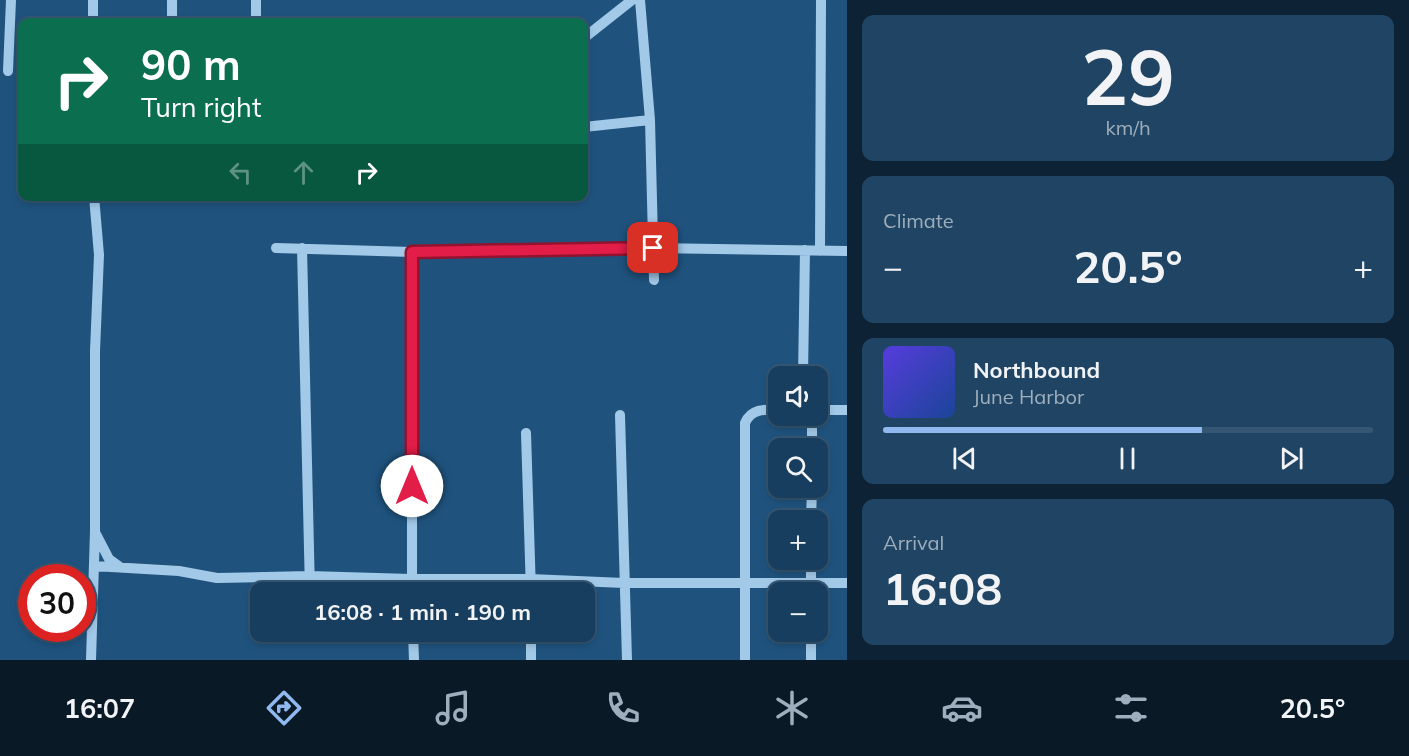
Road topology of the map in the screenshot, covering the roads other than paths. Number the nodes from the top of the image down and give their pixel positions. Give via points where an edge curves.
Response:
1 (10, 0) edge
2 (93, 0) edge
3 (172, 0) edge
4 (255, 0) edge
5 (632, 0) edge
6 (640, 0) edge
7 (821, 0) edge
8 (93, 18) edge
9 (172, 18) edge
10 (256, 18) edge
11 (588, 35) edge
12 (8, 71) dead end
13 (650, 120) junction
14 (588, 127) edge
15 (94, 201) edge
16 (276, 248) dead end
17 (653, 248) junction
18 (302, 249) junction
19 (805, 250) junction
20 (820, 251) junction
21 (846, 251) edge
22 (412, 252) junction
23 (654, 280) dead end
24 (803, 366) edge
25 (768, 410) edge
26 (828, 410) edge
27 (846, 410) edge
28 (620, 415) dead end
29 (526, 433) dead end
30 (95, 531) junction
31 (94, 564) edge
32 (96, 566) edge
33 (120, 567) junction
34 (309, 576) junction
35 (411, 579) junction
36 (530, 579) junction
37 (309, 582) edge
38 (411, 582) edge
39 (530, 582) edge
40 (744, 583) junction
41 (846, 583) edge
42 (624, 584) junction
43 (768, 585) edge
44 (828, 586) edge
45 (92, 642) edge
46 (413, 642) edge
47 (531, 642) edge
48 (811, 642) edge
49 (91, 660) edge
50 (414, 660) edge
51 (531, 660) edge
52 (627, 660) edge
53 (745, 660) edge
54 (811, 660) edge

1 - 12 street
2 - 8 street
3 - 9 street
4 - 10 street
5 - 11 street
6 - 13 street
7 - 20 street
13 - 14 street
13 - 17 street
15 - 30 street via 99,255
16 - 18 street
17 - 19 street
17 - 22 street
17 - 23 street
18 - 22 street
18 - 34 street
19 - 20 street
19 - 24 street
20 - 21 street
22 - 35 street
25 - 40 street via 758,411 745,423
26 - 27 street
28 - 42 street
29 - 36 street
30 - 31 street
30 - 33 street via 109,559
32 - 33 street
33 - 34 street via 179,570 217,578
34 - 35 street
34 - 37 street
35 - 36 street
35 - 38 street
36 - 39 street
36 - 42 street
40 - 42 street
40 - 43 street
40 - 53 street
41 - 44 street
42 - 52 street
45 - 49 street
46 - 50 street
47 - 51 street
48 - 54 street

